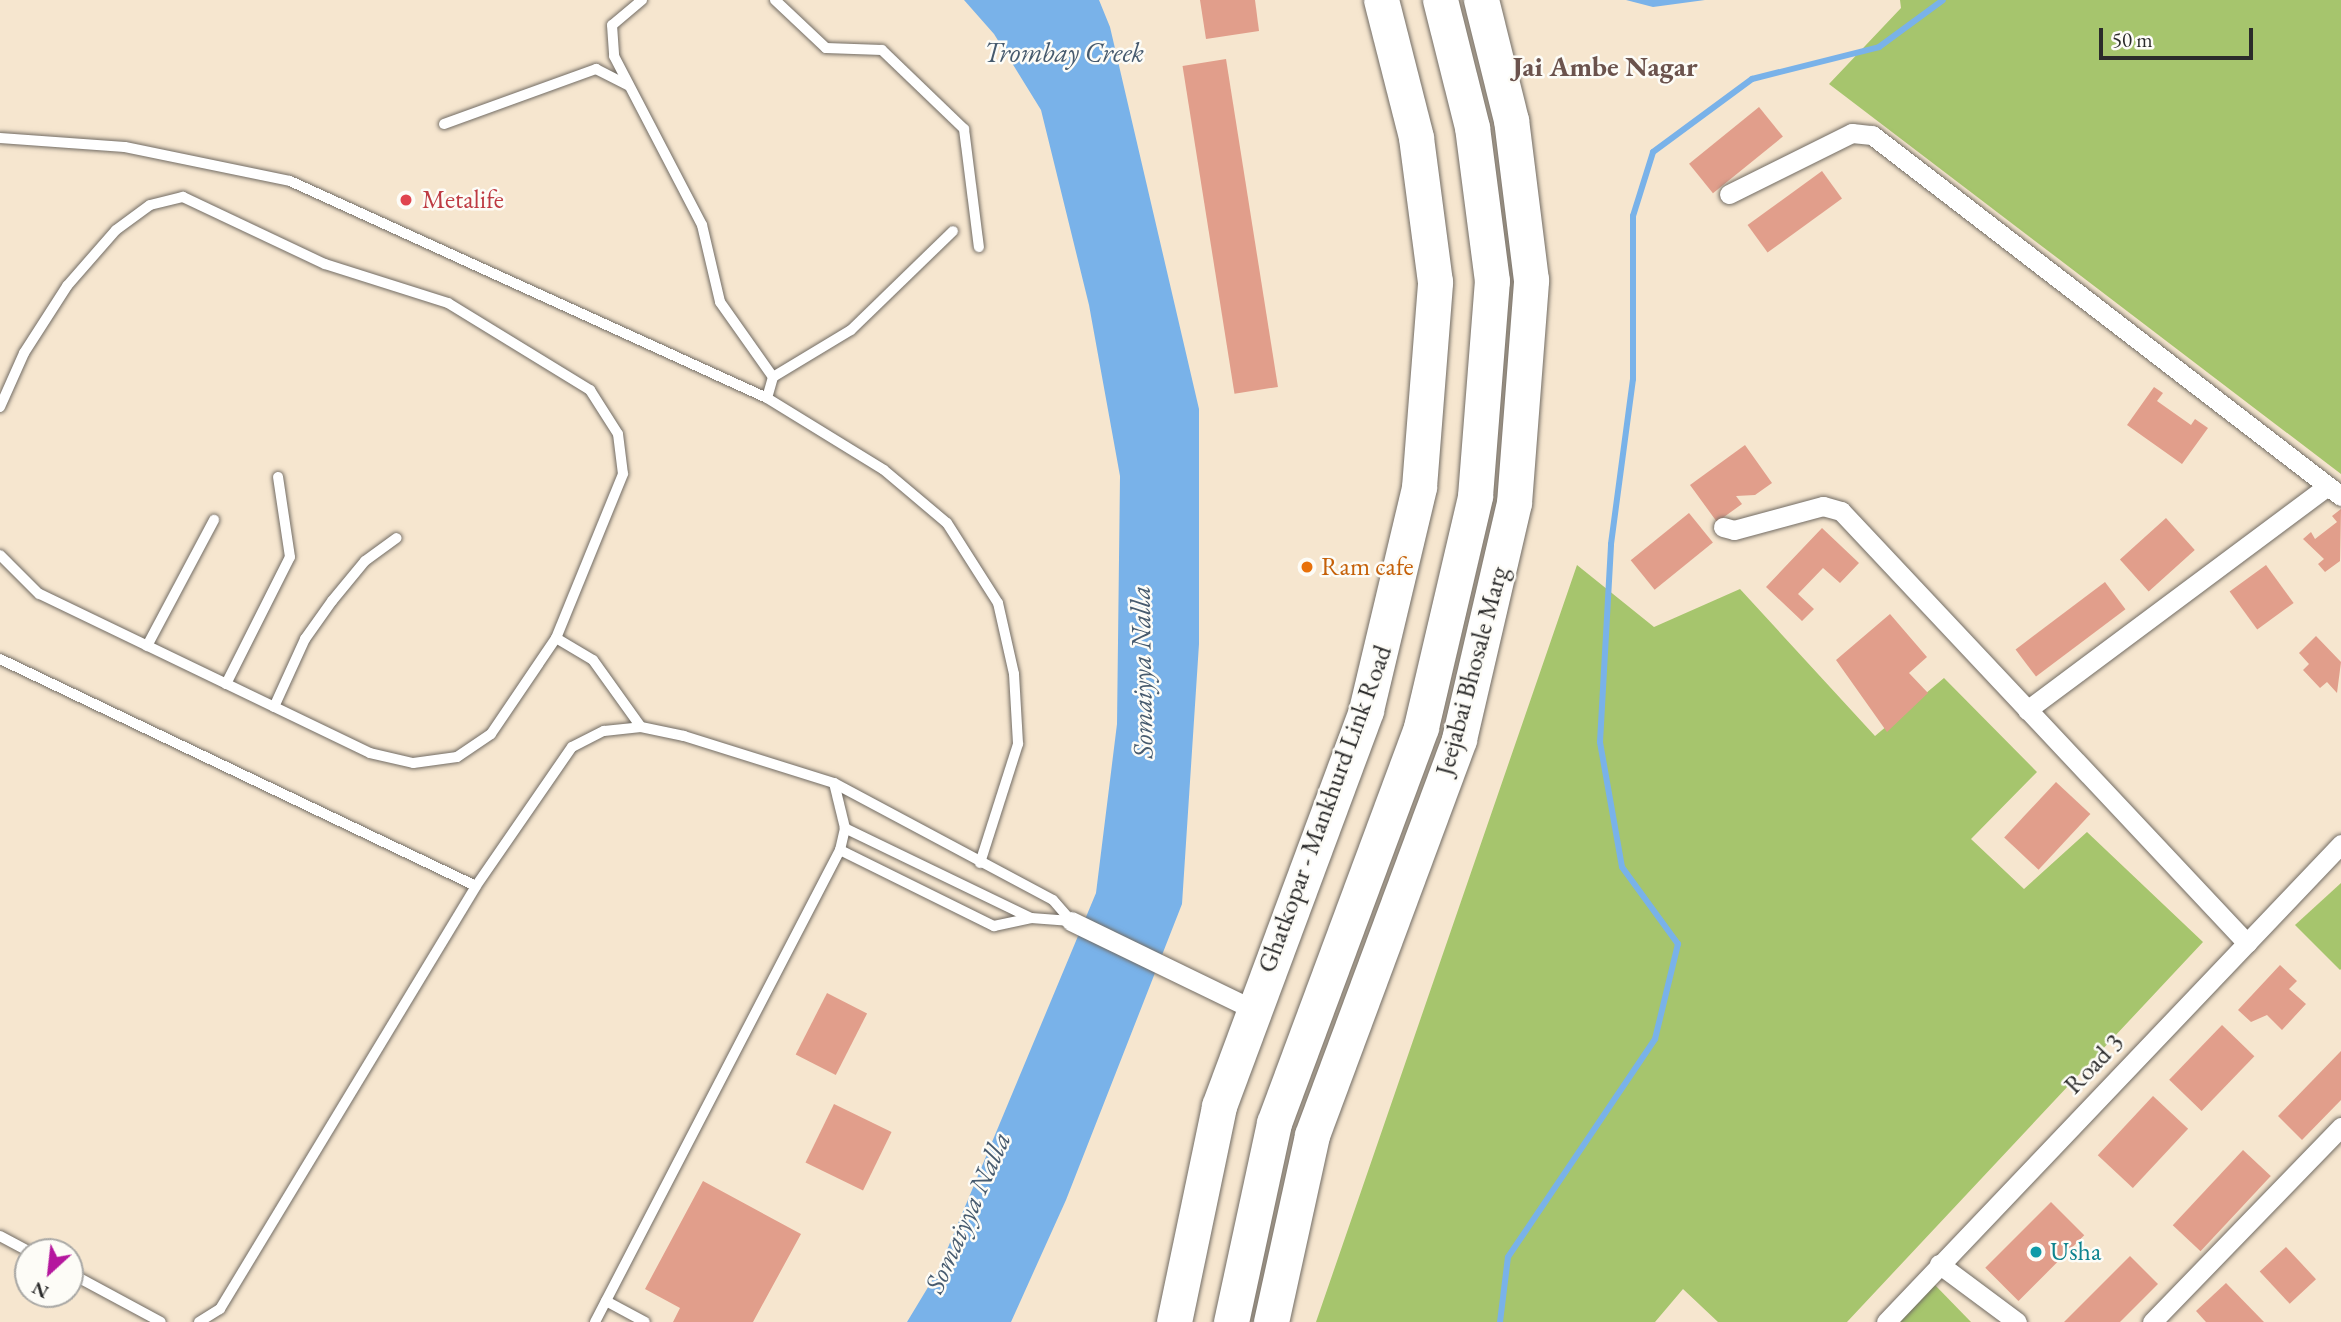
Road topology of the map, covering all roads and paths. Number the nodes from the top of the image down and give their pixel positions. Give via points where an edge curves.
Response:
1 (642, 0) edge
2 (775, 0) edge
3 (1381, 0) edge
4 (1440, 0) edge
5 (1481, 0) edge
6 (631, 88) junction
7 (444, 124) dead end
8 (0, 138) edge
9 (1729, 194) dead end
10 (953, 231) dead end
11 (979, 247) dead end
12 (773, 377) junction
13 (767, 398) junction
14 (0, 407) edge
15 (278, 477) dead end
16 (2334, 491) edge
17 (214, 520) dead end
18 (1723, 527) dead end
19 (397, 538) dead end
20 (0, 555) edge
21 (556, 638) junction
22 (146, 646) junction
23 (0, 659) edge
24 (226, 684) junction
25 (274, 707) junction
26 (2027, 710) junction
27 (640, 727) junction
28 (834, 783) junction
29 (845, 828) junction
30 (2341, 844) edge
31 (840, 850) junction
32 (980, 863) junction
33 (476, 886) junction
34 (1031, 918) junction
35 (1075, 923) junction
36 (2247, 943) junction
37 (1254, 1010) junction
38 (2341, 1128) edge
39 (1939, 1264) junction
40 (84, 1281) edge
41 (606, 1301) junction
42 (161, 1322) edge
43 (199, 1322) edge
44 (595, 1322) edge
45 (645, 1322) edge
46 (1174, 1322) edge
47 (1231, 1322) edge
48 (1271, 1322) edge
49 (1886, 1322) edge
50 (2018, 1322) edge
51 (2152, 1322) edge

1 - 6 lane via 612,25 610,42
2 - 11 lane via 827,48 882,50 964,129
3 - 37 highway, Ghatkopar - Mankhurd Link Road via 1416,137 1435,282 1419,487 1366,710
4 - 47 highway via 1472,127 1492,281 1483,428 1443,648 1421,727 1274,1123
5 - 48 highway, Jeejabai Bhosale Marg via 1511,120 1531,280 1514,503 1459,739 1312,1135
6 - 7 lane via 596,69
6 - 12 lane via 702,225 720,302
8 - 13 lane via 125,146 290,181
9 - 16 street via 1852,133 1872,135
10 - 12 lane via 851,330
12 - 13 lane
13 - 32 lane via 884,470 947,523 998,603 1014,674 1018,744
14 - 21 lane via 24,353 67,286 116,230 150,205 172,199 212,207 325,264 448,303 590,390 618,434 622,474 611,513
15 - 24 lane via 290,557
16 - 26 street
17 - 22 lane
18 - 26 street via 1734,530 1823,506 1841,511
19 - 25 lane via 365,561 332,600 305,639
20 - 22 lane via 40,594
21 - 25 lane via 491,734 457,757 413,763 370,753
21 - 27 lane via 593,660
22 - 24 lane
23 - 33 lane
24 - 25 lane
26 - 36 street
27 - 28 lane
27 - 33 lane via 604,731 572,747
28 - 29 lane
28 - 32 lane
29 - 31 lane
29 - 34 lane
30 - 36 street, Road 3
31 - 34 lane via 994,926
31 - 41 lane
32 - 35 lane via 1053,900
33 - 43 lane via 220,1308
34 - 35 lane
35 - 37 street via 1178,977
36 - 39 street, Road 3
37 - 46 highway, Ghatkopar - Mankhurd Link Road via 1200,1178
38 - 51 street
39 - 49 street, Road 3
39 - 50 street
40 - 42 lane
41 - 44 lane
41 - 45 lane

